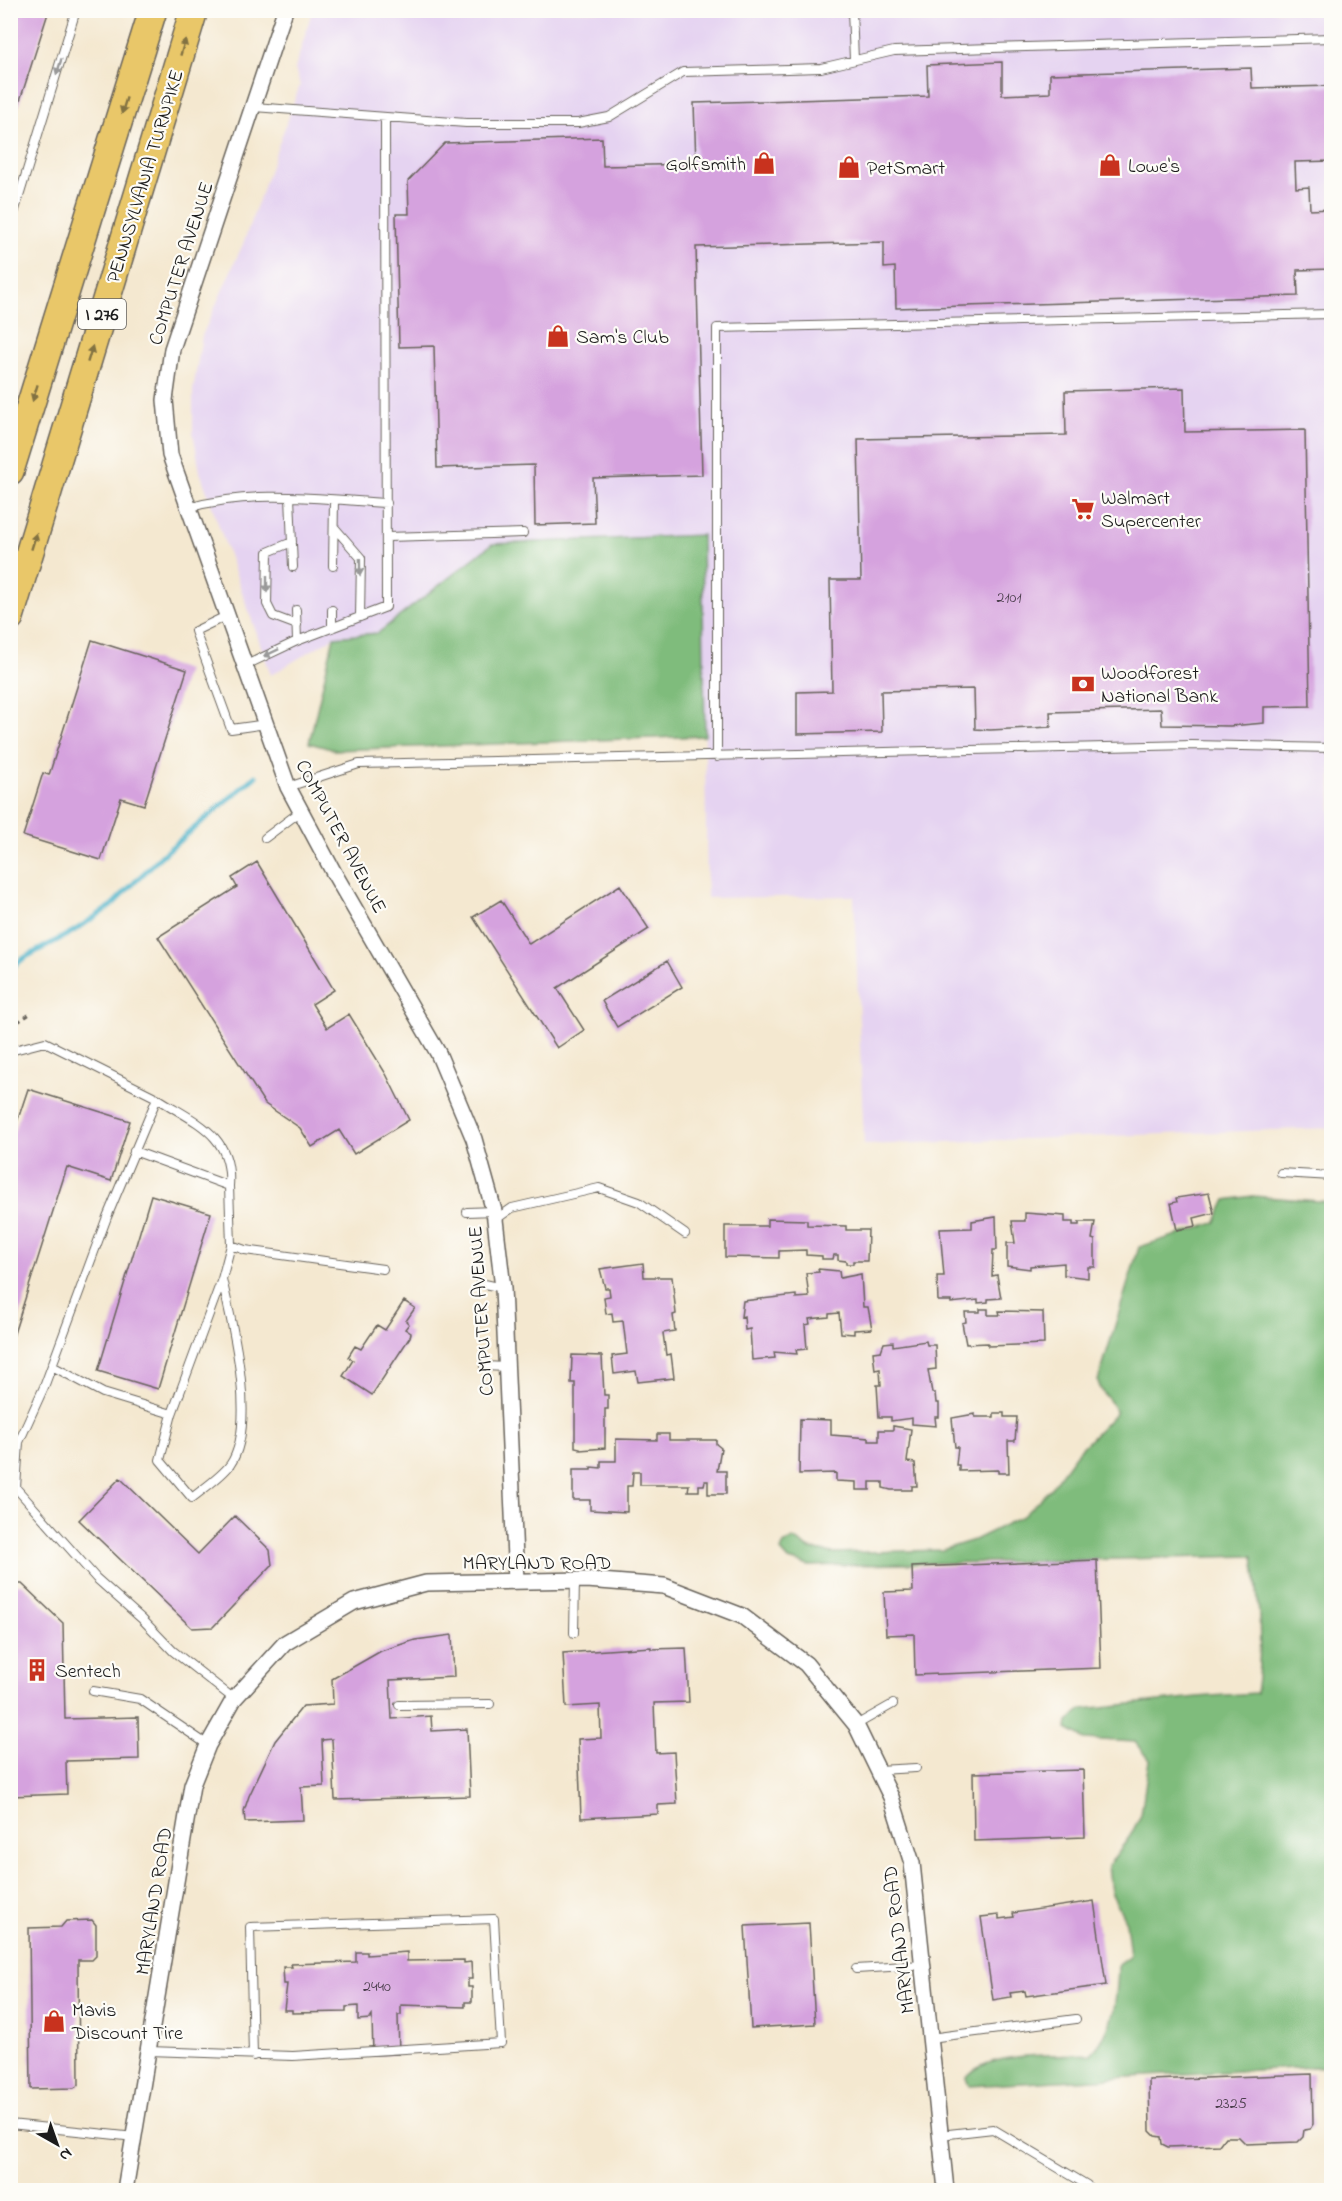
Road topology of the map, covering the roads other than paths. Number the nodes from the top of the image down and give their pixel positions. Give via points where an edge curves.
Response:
1 (75, 10) edge
2 (153, 10) edge
3 (194, 10) edge
4 (285, 10) edge
5 (852, 10) edge
6 (1332, 38) edge
7 (854, 60) junction
8 (254, 107) junction
9 (385, 118) junction
10 (10, 226) edge
11 (1332, 314) edge
12 (10, 471) edge
13 (290, 497) junction
14 (334, 500) junction
15 (387, 503) junction
16 (188, 508) junction
17 (334, 527) junction
18 (523, 533) dead end
19 (387, 537) junction
20 (292, 542) junction
21 (333, 566) dead end
22 (293, 567) dead end
23 (296, 610) dead end
24 (332, 610) dead end
25 (226, 616) junction
26 (10, 617) edge
27 (360, 617) junction
28 (297, 625) junction
29 (332, 628) junction
30 (297, 641) junction
31 (244, 666) junction
32 (266, 724) junction
33 (1332, 748) edge
34 (717, 757) junction
35 (288, 787) junction
36 (301, 811) junction
37 (265, 838) dead end
38 (10, 1051) edge
39 (157, 1098) junction
40 (134, 1151) junction
41 (1281, 1173) dead end
42 (1332, 1176) edge
43 (229, 1186) junction
44 (467, 1212) dead end
45 (494, 1216) junction
46 (685, 1234) dead end
47 (231, 1245) junction
48 (382, 1269) dead end
49 (222, 1279) junction
50 (480, 1283) dead end
51 (503, 1288) junction
52 (52, 1366) junction
53 (484, 1366) dead end
54 (507, 1366) junction
55 (172, 1414) junction
56 (14, 1487) edge
57 (516, 1581) junction
58 (575, 1581) junction
59 (574, 1633) dead end
60 (93, 1691) dead end
61 (234, 1699) junction
62 (490, 1704) dead end
63 (893, 1704) dead end
64 (399, 1705) dead end
65 (856, 1725) junction
66 (208, 1745) junction
67 (916, 1768) dead end
68 (878, 1770) junction
69 (923, 1965) junction
70 (856, 1968) dead end
71 (1076, 2019) dead end
72 (930, 2038) junction
73 (149, 2051) junction
74 (253, 2056) junction
75 (10, 2124) edge
76 (940, 2134) junction
77 (135, 2137) junction
78 (1087, 2185) dead end
79 (125, 2190) edge
80 (946, 2190) edge

1 -> 10 lane
2 -> 12 highway, PENNSYLVANIA TURNPIKE / I 276
26 -> 3 highway, PENNSYLVANIA TURNPIKE / I 276
4 - 8 street, COMPUTER AVENUE
5 - 7 lane
6 - 7 lane via 903,51
7 - 9 lane via 821,68 683,72 609,117 578,123
8 - 9 lane
8 - 16 street, COMPUTER AVENUE via 172,348 165,400 170,455
9 - 15 lane
11 - 34 lane via 717,328
13 - 14 lane
13 - 16 lane via 217,499
13 - 20 lane
14 - 15 lane
14 - 17 lane
15 - 19 lane
16 - 25 street, COMPUTER AVENUE
17 - 21 lane
17 -> 27 lane via 361,558
18 - 19 lane
19 - 27 lane via 386,607
20 - 22 lane
20 -> 28 lane via 268,552 267,604 273,616
23 - 28 lane
24 - 29 lane
25 - 31 street, COMPUTER AVENUE
25 - 32 lane via 195,632 231,729
27 - 29 lane
28 - 30 lane
29 - 30 lane
30 -> 31 lane
31 - 32 street, COMPUTER AVENUE
32 - 35 street, COMPUTER AVENUE
33 - 34 lane via 1192,745
34 - 35 lane via 359,764
35 - 36 street, COMPUTER AVENUE
36 - 37 lane
36 - 45 street, COMPUTER AVENUE via 438,1053 474,1139
38 - 39 lane via 45,1042
39 - 40 lane
39 - 43 lane via 211,1132 220,1142 230,1170
40 - 43 lane
40 - 52 lane
41 - 42 lane
43 - 47 lane
44 - 45 lane
45 - 46 lane via 512,1208 599,1188 639,1202
45 - 51 street, COMPUTER AVENUE
47 - 48 lane
47 - 49 lane
49 - 55 lane
49 - 55 lane via 238,1354 242,1429 230,1464 192,1498 160,1460
50 - 51 lane
51 - 54 street, COMPUTER AVENUE
52 - 55 lane via 103,1393
52 - 56 lane via 19,1442
53 - 54 lane
54 - 57 street, COMPUTER AVENUE
56 - 61 lane via 96,1578 173,1651
57 - 58 street, MARYLAND ROAD
57 - 61 street, MARYLAND ROAD via 426,1583 354,1602 285,1643
58 - 59 lane
58 - 65 street, MARYLAND ROAD via 664,1586 742,1616 806,1664
60 - 66 lane via 140,1699
61 - 66 street, MARYLAND ROAD
62 - 64 lane
63 - 65 lane
65 - 68 street, MARYLAND ROAD
66 - 73 street, MARYLAND ROAD via 192,1785
67 - 68 lane
68 - 69 street, MARYLAND ROAD via 912,1863
69 - 70 lane
69 - 72 street, MARYLAND ROAD
71 - 72 lane
72 - 76 street, MARYLAND ROAD
73 - 74 lane
73 - 77 street, MARYLAND ROAD
74 - 74 lane via 501,2043 494,1919 250,1927
75 - 77 lane
76 - 78 lane via 993,2129
76 - 80 street, MARYLAND ROAD
77 - 79 street, MARYLAND ROAD

